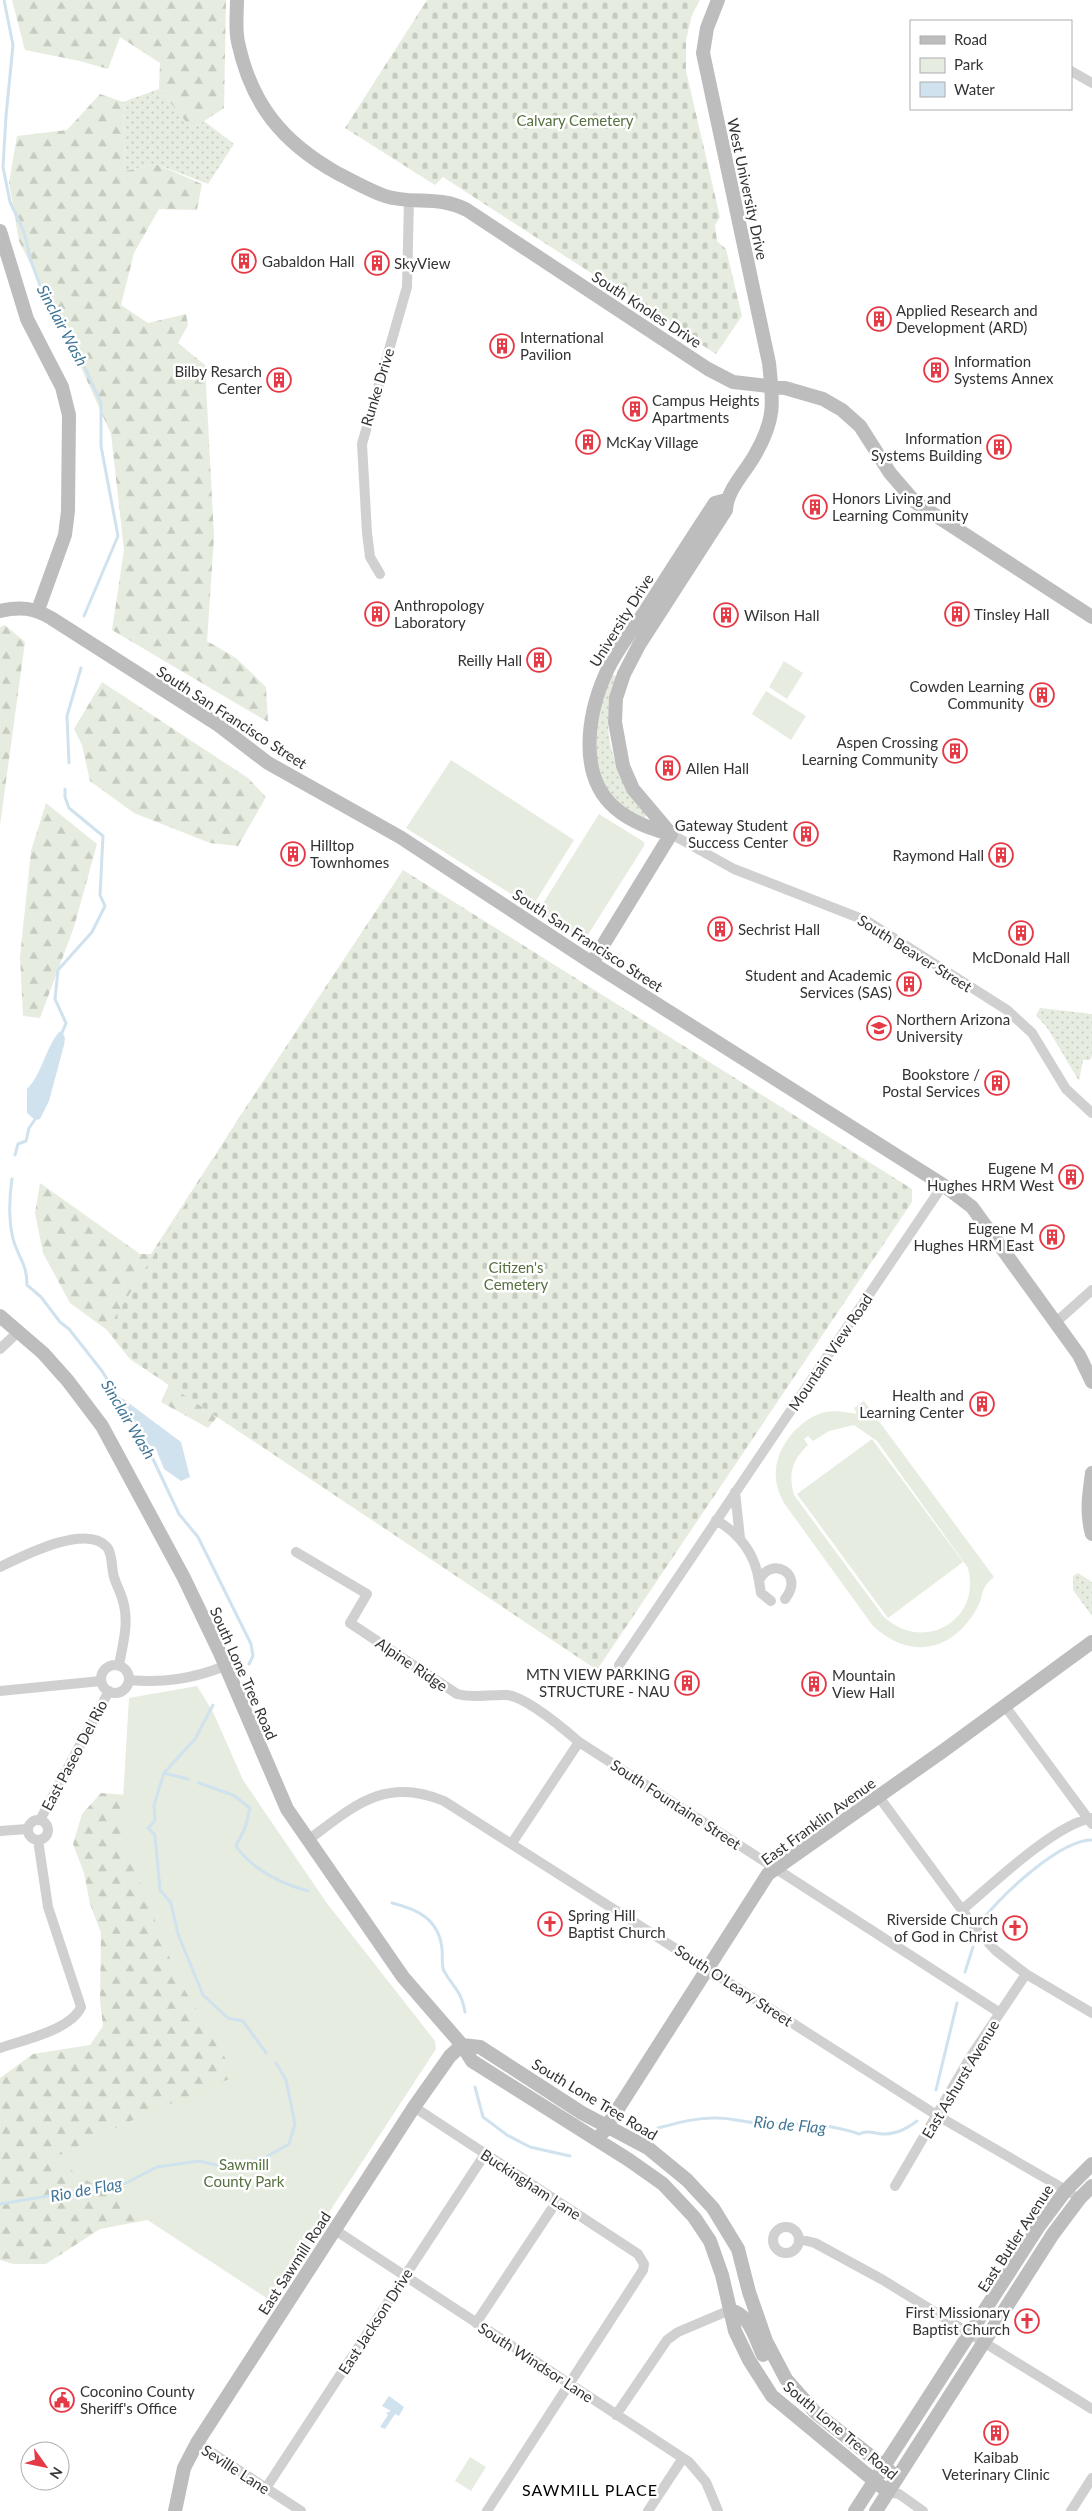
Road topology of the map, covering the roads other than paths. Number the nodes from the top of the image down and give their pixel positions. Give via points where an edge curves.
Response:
1 (238, 0) edge
2 (718, 0) edge
3 (1072, 72) edge
4 (1092, 83) edge
5 (409, 199) junction
6 (0, 231) edge
7 (772, 387) junction
8 (726, 500) junction
9 (380, 574) dead end
10 (0, 610) edge
11 (38, 610) junction
12 (1092, 618) edge
13 (671, 834) junction
14 (592, 963) junction
15 (1092, 1113) edge
16 (943, 1185) junction
17 (1092, 1290) edge
18 (0, 1316) edge
19 (1055, 1323) junction
20 (20, 1331) junction
21 (0, 1349) edge
22 (1092, 1382) edge
23 (1092, 1473) edge
24 (735, 1492) junction
25 (716, 1520) junction
26 (1092, 1534) edge
27 (740, 1538) junction
28 (296, 1552) dead end
29 (756, 1563) junction
30 (0, 1566) edge
31 (774, 1568) junction
32 (759, 1581) junction
33 (785, 1599) dead end
34 (770, 1601) dead end
35 (1092, 1642) edge
36 (619, 1665) dead end
37 (118, 1666) junction
38 (225, 1666) junction
39 (129, 1680) junction
40 (101, 1681) junction
41 (0, 1691) edge
42 (109, 1691) junction
43 (1005, 1706) junction
44 (578, 1742) junction
45 (878, 1797) junction
46 (40, 1820) junction
47 (1091, 1820) edge
48 (27, 1829) junction
49 (0, 1831) edge
50 (38, 1840) junction
51 (308, 1840) junction
52 (512, 1843) junction
53 (774, 1868) junction
54 (963, 1908) junction
55 (708, 1968) junction
56 (1026, 1974) junction
57 (1000, 2013) junction
58 (1092, 2013) edge
59 (462, 2045) junction
60 (0, 2048) edge
61 (414, 2107) junction
62 (938, 2116) junction
63 (607, 2126) junction
64 (598, 2140) junction
65 (485, 2154) junction
66 (1092, 2164) edge
67 (895, 2186) dead end
68 (1092, 2186) edge
69 (1066, 2190) junction
70 (1080, 2198) junction
71 (556, 2201) junction
72 (335, 2230) junction
73 (800, 2239) dead end
74 (405, 2276) junction
75 (730, 2310) junction
76 (476, 2323) junction
77 (971, 2335) junction
78 (984, 2343) junction
79 (786, 2379) junction
80 (569, 2384) junction
81 (1092, 2409) edge
82 (616, 2415) junction
83 (197, 2443) junction
84 (683, 2458) junction
85 (884, 2466) junction
86 (897, 2477) junction
87 (1092, 2478) edge
88 (874, 2481) junction
89 (266, 2488) junction
90 (893, 2493) junction
91 (175, 2511) edge
92 (301, 2511) edge
93 (487, 2511) edge
94 (648, 2511) edge
95 (718, 2511) edge
96 (855, 2511) edge
97 (876, 2511) edge
98 (923, 2511) edge
99 (1071, 2511) edge

1 - 5 street, South Knoles Drive via 237,40 250,84 270,119 285,136 328,168 387,196
2 - 7 street, West University Drive via 707,28 703,52
3 - 4 street
5 - 7 street, South Knoles Drive via 449,202 467,210 708,369 733,382
5 - 9 street, Runke Drive via 407,287 362,444 370,556
6 - 11 street via 27,319 62,387 69,414 65,535
7 - 8 street, University Drive via 773,412 766,433
7 - 12 street, South Knoles Drive via 823,399 842,410 860,426 890,473 915,502
8 - 13 street, University Drive via 726,510 635,652 616,698 615,722 623,766 634,789
8 - 13 street, University Drive via 715,503 606,671 594,707 588,746 595,777 604,796 614,808 642,826
10 - 11 street, South San Francisco Street via 17,607
11 - 14 street, South San Francisco Street via 216,724 268,763 400,837
13 - 14 street
13 - 15 street, South Beaver Street via 734,869 867,921 1007,1010 1032,1034 1066,1089
14 - 16 street, South San Francisco Street
16 - 19 street, South San Francisco Street via 972,1207
16 - 24 street, Mountain View Road
17 - 19 street
18 - 20 street, South Lone Tree Road
19 - 22 street, South San Francisco Street
20 - 21 street
20 - 38 street, South Lone Tree Road via 43,1352 102,1426 184,1578
23 - 26 street via 1088,1499
24 - 25 street, Mountain View Road
24 - 27 street
25 - 27 street
25 - 36 street, Mountain View Road
27 - 29 street
28 - 44 street, Alpine Ridge via 367,1594 350,1623 457,1694 474,1698 510,1695 527,1702
29 - 31 street
29 - 32 street
30 - 37 street via 66,1541 93,1539 104,1545 111,1555 113,1575 125,1612 125,1636
31 - 32 street via 765,1572
31 - 33 street via 785,1571 792,1580 792,1591
32 - 34 street via 761,1593
35 - 43 street, East Franklin Avenue
37 - 39 street via 126,1670
37 - 40 street via 108,1667
38 - 39 street via 173,1681
38 - 51 street, South Lone Tree Road via 287,1810
39 - 42 street via 120,1692
40 - 41 street
40 - 42 street
42 - 46 street, East Paseo Del Rio
43 - 45 street, East Franklin Avenue
43 - 47 street
44 - 52 street
44 - 53 street, South Fountaine Street
45 - 53 street, East Franklin Avenue
45 - 54 street
46 - 48 street via 31,1822
46 - 50 street via 48,1831
47 - 54 street via 1064,1829 1048,1839
48 - 49 street
48 - 50 street
50 - 60 street via 48,1907 81,2007 74,2018 59,2027
51 - 52 street, South O'Leary Street via 356,1806 386,1792 407,1790 444,1801
51 - 59 street, South Lone Tree Road via 403,1976
52 - 55 street, South O'Leary Street
53 - 55 street, East Franklin Avenue
53 - 57 street, South Fountaine Street
54 - 56 street via 995,1950
55 - 62 street, South O'Leary Street
55 - 63 street, East Franklin Avenue
56 - 57 street, East Ashurst Avenue
56 - 58 street
57 - 62 street, East Ashurst Avenue via 971,2056
59 - 61 street, East Sawmill Road via 450,2056
59 - 63 street, South Lone Tree Road via 480,2047
59 - 64 street, South Lone Tree Road via 472,2061
61 - 65 street, Buckingham Lane
61 - 72 street, East Sawmill Road
62 - 67 street, East Ashurst Avenue
62 - 69 street, South O'Leary Street
63 - 64 street, East Franklin Avenue
63 - 79 street, South Lone Tree Road via 648,2148 687,2180 712,2208 738,2249 766,2341
64 - 75 street, South Lone Tree Road via 663,2184 694,2217 710,2241
65 - 71 street, Buckingham Lane
65 - 74 street, East Jackson Drive
66 - 69 street, East Butler Avenue
68 - 70 street, East Butler Avenue
69 - 70 street, South O'Leary Street
69 - 77 street, East Butler Avenue via 1039,2226
70 - 78 street, East Butler Avenue via 1053,2234
71 - 76 street
71 - 80 street, Buckingham Lane via 638,2254 644,2264
72 - 74 street, South Windsor Lane
72 - 83 street, East Sawmill Road
73 - 77 street via 841,2256
74 - 76 street, South Windsor Lane
74 - 89 street, East Jackson Drive
75 - 79 street via 739,2312 746,2319 768,2363
75 - 82 street via 667,2340
75 - 88 street, South Lone Tree Road via 749,2360 772,2396
76 - 80 street, South Windsor Lane
77 - 78 street
77 - 85 street, East Butler Avenue
78 - 81 street
78 - 86 street, East Butler Avenue
79 - 85 street, South Lone Tree Road via 815,2412
80 - 82 street, South Windsor Lane
80 - 93 street
82 - 84 street, South Windsor Lane
83 - 89 street, Seville Lane
83 - 91 street, East Sawmill Road via 184,2468
84 - 94 street
84 - 95 street, South Windsor Lane via 706,2482
85 - 86 street, South Lone Tree Road
85 - 88 street, East Butler Avenue
86 - 90 street, East Butler Avenue
87 - 99 street
88 - 90 street, South Lone Tree Road
88 - 96 street, East Butler Avenue
89 - 92 street, Seville Lane
90 - 97 street, East Butler Avenue
90 - 98 street

